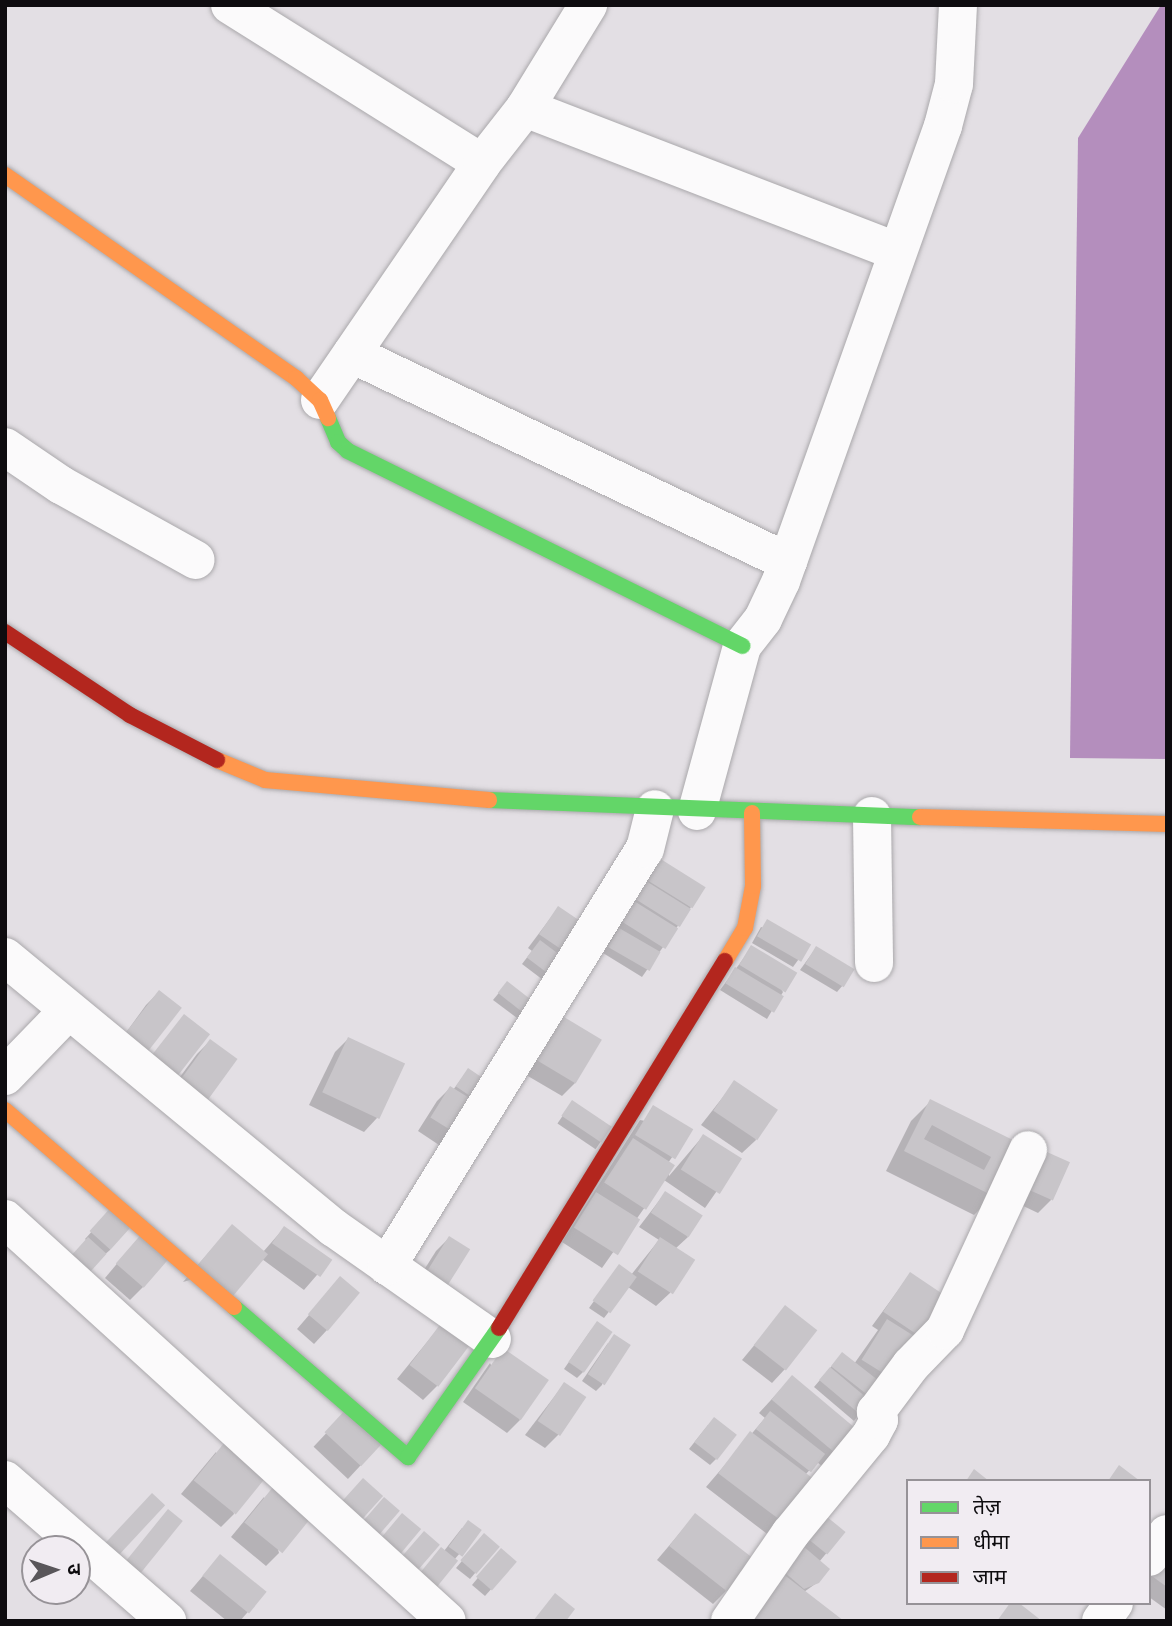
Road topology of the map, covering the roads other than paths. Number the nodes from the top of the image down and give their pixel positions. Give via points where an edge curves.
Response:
1 (230, 5) edge
2 (588, 5) edge
3 (958, 5) edge
4 (525, 108) junction
5 (482, 163) junction
6 (5, 175) edge
7 (896, 251) junction
8 (352, 354) junction
9 (320, 400) junction
10 (5, 447) edge
11 (196, 561) dead end
12 (788, 562) junction
13 (5, 632) edge
14 (742, 646) junction
15 (655, 809) junction
16 (697, 811) junction
17 (752, 813) junction
18 (872, 816) junction
19 (1167, 824) edge
20 (5, 957) edge
21 (874, 963) dead end
22 (67, 1012) junction
23 (5, 1076) edge
24 (5, 1110) edge
25 (1028, 1150) dead end
26 (5, 1219) edge
27 (387, 1266) junction
28 (492, 1339) junction
29 (5, 1480) edge
30 (1167, 1534) edge
31 (1151, 1554) edge
32 (1113, 1605) edge
33 (741, 1616) edge
34 (167, 1621) edge
35 (447, 1621) edge
36 (1101, 1621) edge

1 - 5 street
2 - 4 street
3 - 7 street via 954,84
4 - 5 street
4 - 7 street
5 - 8 street
6 - 9 street via 296,378
7 - 12 street
8 - 9 street
8 - 12 street
9 - 14 street via 338,442 357,457
10 - 11 street via 61,485
12 - 14 street via 763,619
13 - 15 street via 130,715 247,776 408,796
14 - 16 street
15 - 16 street
15 - 27 street via 645,849
16 - 17 street
17 - 18 street
17 - 28 street via 753,886 745,929
18 - 19 street
18 - 21 street
20 - 22 street
22 - 23 street
22 - 27 street
24 - 28 street via 408,1457
25 - 33 street via 945,1330 876,1412 879,1420 871,1435 790,1534
26 - 35 street
27 - 28 street
29 - 34 street
30 - 31 street
32 - 36 street

